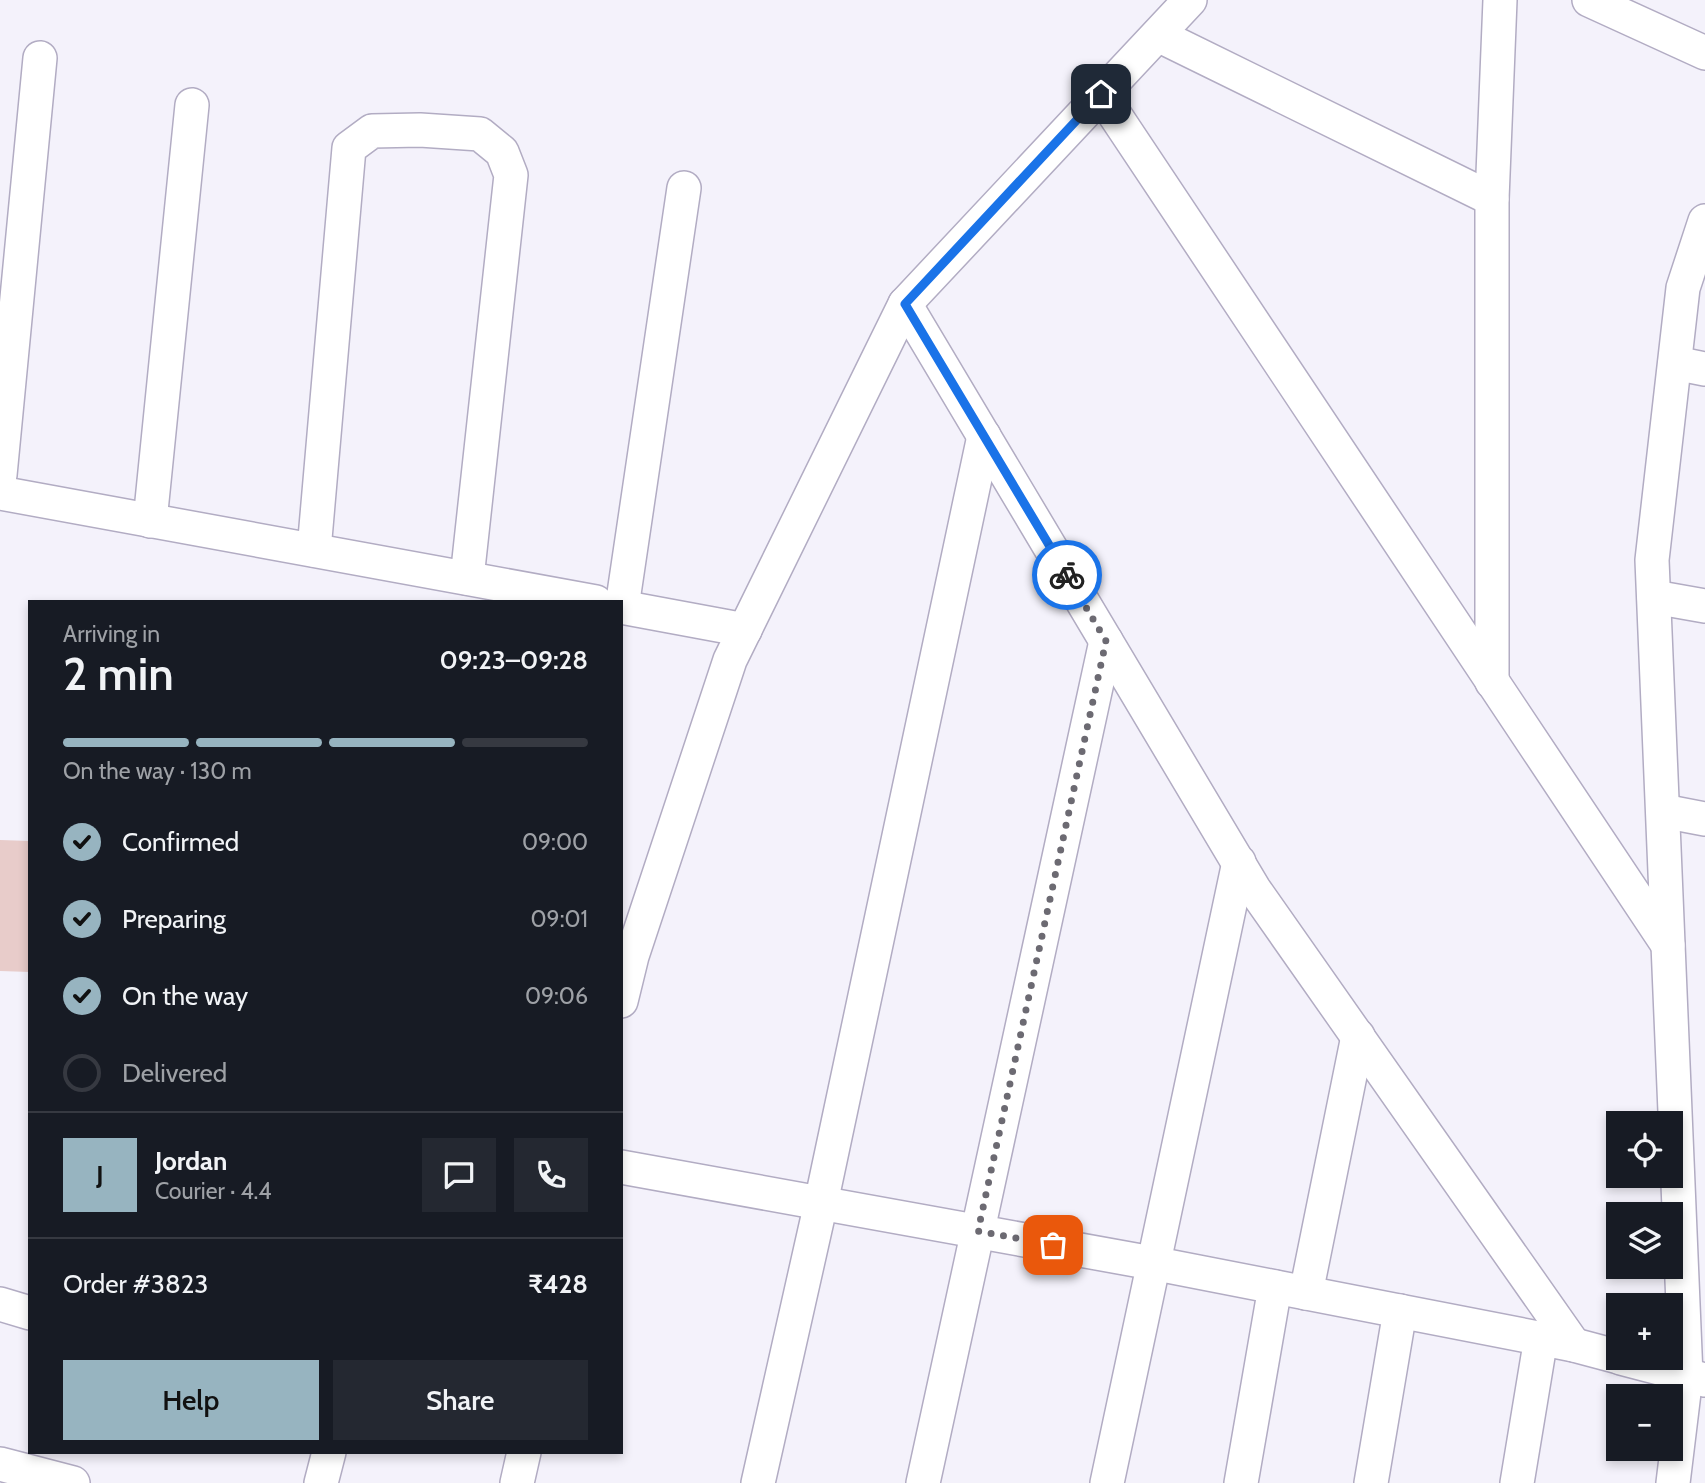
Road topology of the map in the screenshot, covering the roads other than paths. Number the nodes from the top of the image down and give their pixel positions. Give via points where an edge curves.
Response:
1 (1190, 0) edge
2 (1500, 0) edge
3 (1589, 0) edge
4 (1158, 36) junction
5 (1705, 53) edge
6 (40, 58) dead end
7 (1101, 94) junction
8 (192, 105) dead end
9 (684, 188) dead end
10 (1492, 199) junction
11 (1705, 221) edge
12 (905, 304) junction
13 (1690, 366) edge
14 (984, 436) junction
15 (0, 475) edge
16 (0, 493) edge
17 (150, 521) junction
18 (314, 550) junction
19 (467, 578) junction
20 (1654, 597) junction
21 (585, 600) edge
22 (623, 600) edge
23 (1705, 606) edge
24 (623, 607) edge
25 (745, 629) junction
26 (1106, 641) junction
27 (1492, 682) junction
28 (1662, 811) junction
29 (1705, 819) edge
30 (1238, 862) junction
31 (1668, 945) junction
32 (627, 955) edge
33 (623, 986) edge
34 (1358, 1036) junction
35 (623, 1167) edge
36 (821, 1203) junction
37 (978, 1231) junction
38 (1152, 1263) junction
39 (1291, 1290) junction
40 (0, 1304) edge
41 (1400, 1311) junction
42 (28, 1312) edge
43 (1541, 1338) junction
44 (1574, 1345) junction
45 (1606, 1354) edge
46 (1666, 1370) edge
47 (1696, 1378) edge
48 (328, 1454) edge
49 (524, 1454) edge
50 (0, 1464) edge
51 (73, 1483) edge
52 (321, 1483) edge
53 (517, 1483) edge
54 (758, 1483) edge
55 (923, 1483) edge
56 (1107, 1483) edge
57 (1241, 1483) edge
58 (1371, 1483) edge
59 (1517, 1483) edge
60 (1673, 1483) edge

1 - 4 street
2 - 10 street
3 - 5 street
4 - 7 street
4 - 10 street
6 - 15 street
7 - 12 street
7 - 27 street
8 - 17 street
9 - 22 street
10 - 27 street
11 - 13 street via 1683,288
12 - 14 street
12 - 25 street
13 - 20 street via 1652,560
14 - 26 street
14 - 36 street
16 - 17 street
17 - 18 street
18 - 19 street
18 - 19 street via 349,148 372,131 480,134 502,152 511,175
19 - 21 street
20 - 23 street
20 - 28 street
24 - 25 street
25 - 32 street via 730,660
26 - 30 street
26 - 37 street
27 - 31 street
28 - 29 street
28 - 31 street
30 - 34 street
30 - 38 street
31 - 47 street
32 - 33 street
34 - 39 street
34 - 44 street
35 - 36 street
36 - 37 street
36 - 54 street
37 - 38 street
37 - 55 street
38 - 39 street
38 - 56 street
39 - 41 street
39 - 57 street
40 - 42 street
41 - 43 street
41 - 58 street
43 - 44 street
43 - 59 street
44 - 45 street
46 - 47 street
47 - 60 street
48 - 52 street
49 - 53 street
50 - 51 street

